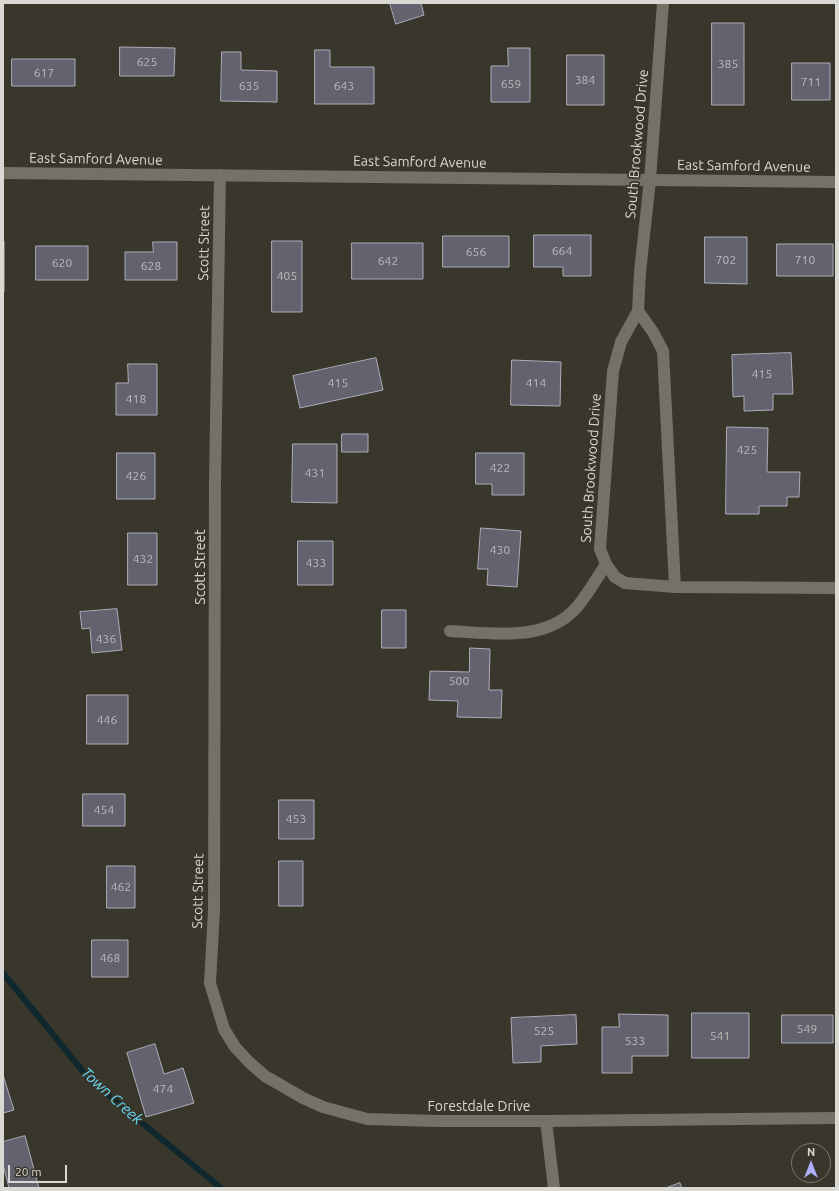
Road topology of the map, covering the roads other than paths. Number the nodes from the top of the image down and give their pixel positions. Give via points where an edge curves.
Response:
1 (663, 3) edge
2 (3, 173) edge
3 (220, 175) junction
4 (650, 180) junction
5 (836, 182) edge
6 (638, 311) junction
7 (606, 564) junction
8 (675, 587) junction
9 (836, 588) edge
10 (450, 631) dead end
11 (210, 960) joint
12 (836, 1118) edge
13 (546, 1121) junction
14 (554, 1188) edge

1 - 4 street, South Brookwood Drive
2 - 3 street, East Samford Avenue
3 - 4 street, East Samford Avenue
3 - 11 street, Scott Street via 215,489 214,902
4 - 5 street, East Samford Avenue
4 - 6 street, South Brookwood Drive
6 - 7 street, South Brookwood Drive via 621,342 613,371 600,549
6 - 8 street via 663,351
7 - 8 street via 615,577 625,583
7 - 10 street via 576,608 555,625 532,632 508,634
8 - 9 street
11 - 13 street, Forestdale Drive via 210,983 224,1029 235,1047 265,1076 303,1098 324,1108 367,1119
12 - 13 street, Forestdale Drive
13 - 14 street

